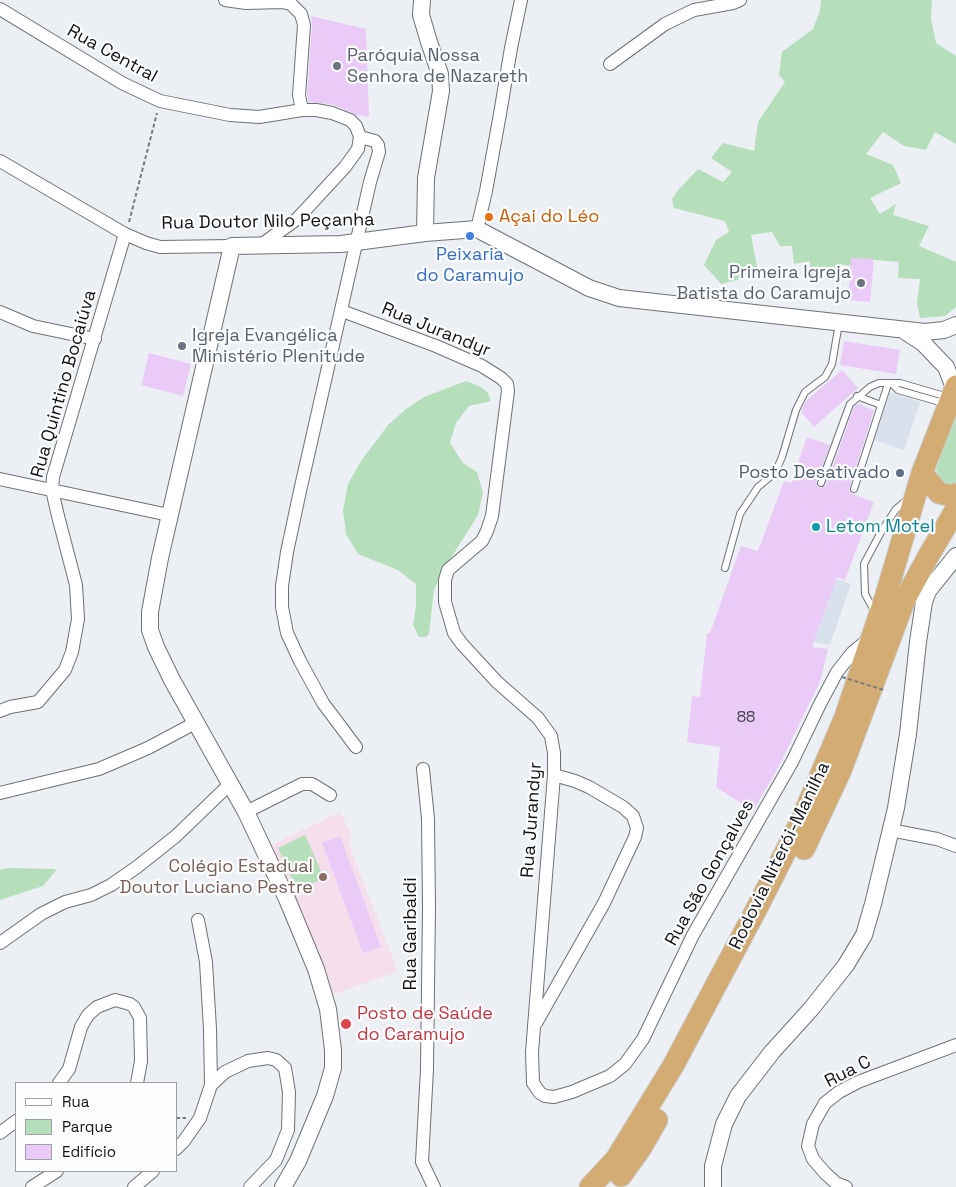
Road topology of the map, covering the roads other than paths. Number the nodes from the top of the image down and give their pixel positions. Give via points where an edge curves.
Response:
1 (225, 0) edge
2 (422, 0) edge
3 (521, 0) edge
4 (740, 0) edge
5 (0, 9) edge
6 (610, 64) dead end
7 (302, 110) junction
8 (360, 137) junction
9 (0, 161) edge
10 (477, 229) junction
11 (425, 233) junction
12 (126, 234) junction
13 (356, 243) junction
14 (261, 245) junction
15 (232, 246) junction
16 (342, 311) junction
17 (0, 312) edge
18 (839, 322) junction
19 (956, 325) edge
20 (900, 328) junction
21 (95, 339) junction
22 (890, 384) junction
23 (953, 394) edge
24 (858, 396) junction
25 (881, 405) junction
26 (922, 473) junction
27 (0, 479) edge
28 (821, 483) dead end
29 (854, 489) dead end
30 (52, 490) junction
31 (956, 494) edge
32 (916, 496) junction
33 (956, 509) edge
34 (169, 515) junction
35 (929, 555) junction
36 (956, 556) edge
37 (725, 568) dead end
38 (928, 591) junction
39 (880, 615) junction
40 (873, 635) junction
41 (0, 711) edge
42 (195, 723) junction
43 (356, 747) dead end
44 (423, 769) dead end
45 (554, 775) junction
46 (231, 783) junction
47 (0, 793) edge
48 (330, 795) dead end
49 (246, 812) junction
50 (890, 830) junction
51 (956, 846) edge
52 (198, 920) dead end
53 (0, 943) edge
54 (535, 1025) junction
55 (956, 1046) edge
56 (60, 1082) edge
57 (137, 1082) edge
58 (211, 1086) junction
59 (554, 1097) joint
60 (15, 1122) edge
61 (0, 1133) edge
62 (178, 1147) edge
63 (55, 1172) edge
64 (152, 1172) edge
65 (32, 1187) edge
66 (134, 1187) edge
67 (250, 1187) edge
68 (283, 1187) edge
69 (434, 1187) edge
70 (590, 1187) edge
71 (611, 1187) edge
72 (713, 1187) edge
73 (846, 1187) edge

1 - 7 street via 282,2 291,4 301,14 304,25 299,94
2 - 11 street via 422,15 440,74 441,91 426,178
3 - 10 street
4 - 6 street via 694,10 665,24
5 - 7 street, Rua Central via 122,83 160,101 230,115 259,117
7 - 8 street, Rua Central via 332,112 350,120
8 - 13 street via 375,141 379,152
8 - 14 street via 358,149 316,200 297,219
9 - 12 street, Rua Doutor Nilo Peçanha
10 - 11 street, Rua Doutor Nilo Peçanha
10 - 18 street via 588,288 619,298
11 - 13 street, Rua Doutor Nilo Peçanha
12 - 15 street, Rua Doutor Nilo Peçanha via 160,247
12 - 21 street, Rua Quintino Bocaiúva
13 - 14 street, Rua Doutor Nilo Peçanha
13 - 16 street
14 - 15 street, Rua Doutor Nilo Peçanha
15 - 34 street
16 - 43 street via 287,552 282,607 288,633 300,661 323,703
16 - 45 street, Rua Jurandyr via 482,366 507,384 490,524 482,541 448,570 445,602 454,633 462,644 496,682 538,718 550,736
17 - 21 street via 33,326
18 - 20 street
18 - 37 lane via 832,364 825,377 805,392 775,473 758,487 740,514
19 - 20 street via 925,332
20 - 23 street via 935,353 946,367
21 - 30 street, Rua Quintino Bocaiúva via 53,476
22 - 23 lane via 900,383
22 - 24 lane via 874,384
22 - 25 lane
23 - 26 highway, Rodovia Niterói-Manilha
24 - 25 lane
24 - 28 lane via 850,404
25 - 29 lane
26 - 31 highway via 939,493
26 - 32 highway, Rodovia Niterói-Manilha
27 - 30 street
30 - 34 street
30 - 41 street, Rua Quintino Bocaiúva via 76,585 78,619 72,652 65,670 38,702
32 - 39 highway, Rodovia Niterói-Manilha
32 - 39 lane via 896,509 864,564 865,594 873,610
33 - 35 highway, Rodovia Niterói-Manilha
34 - 42 street via 150,612 150,630
35 - 38 highway
35 - 71 highway, Rodovia Niterói-Manilha via 906,599 845,761 808,841 656,1122
36 - 38 street
38 - 50 street via 918,642 908,734
39 - 40 highway, Rodovia Niterói-Manilha
40 - 59 street, Rua São Gonçalves via 837,672 792,762 693,935 643,1039 625,1064 610,1076
40 - 70 highway, Rodovia Niterói-Manilha via 845,717 800,823 757,908 644,1116 616,1159
42 - 46 street
42 - 47 street via 99,769
44 - 69 street, Rua Garibaldi via 428,819 429,907 422,1162
45 - 54 street, Rua Jurandyr
45 - 54 street via 588,787 622,807 633,816 638,828 604,903
46 - 49 street
46 - 53 street via 176,836 137,867 91,895 65,902 41,914
48 - 49 street via 312,784 302,784
49 - 68 street via 316,969 328,1009 333,1050 333,1068 325,1096 298,1161
50 - 51 street
50 - 72 street via 864,935 846,965 738,1096 724,1124 713,1166
52 - 58 street via 206,962
54 - 59 street, Rua Jurandyr via 533,1083 540,1093
55 - 73 street, Rua C via 858,1082 825,1103 813,1124 808,1146 824,1173
56 - 57 street via 69,1070 81,1027 88,1015 97,1006 115,1000 130,1004 140,1018 141,1061
58 - 62 street via 200,1118
58 - 67 street via 225,1072 248,1061 268,1058 285,1068 289,1092 288,1130 276,1160
60 - 61 street
63 - 65 street
64 - 66 street

